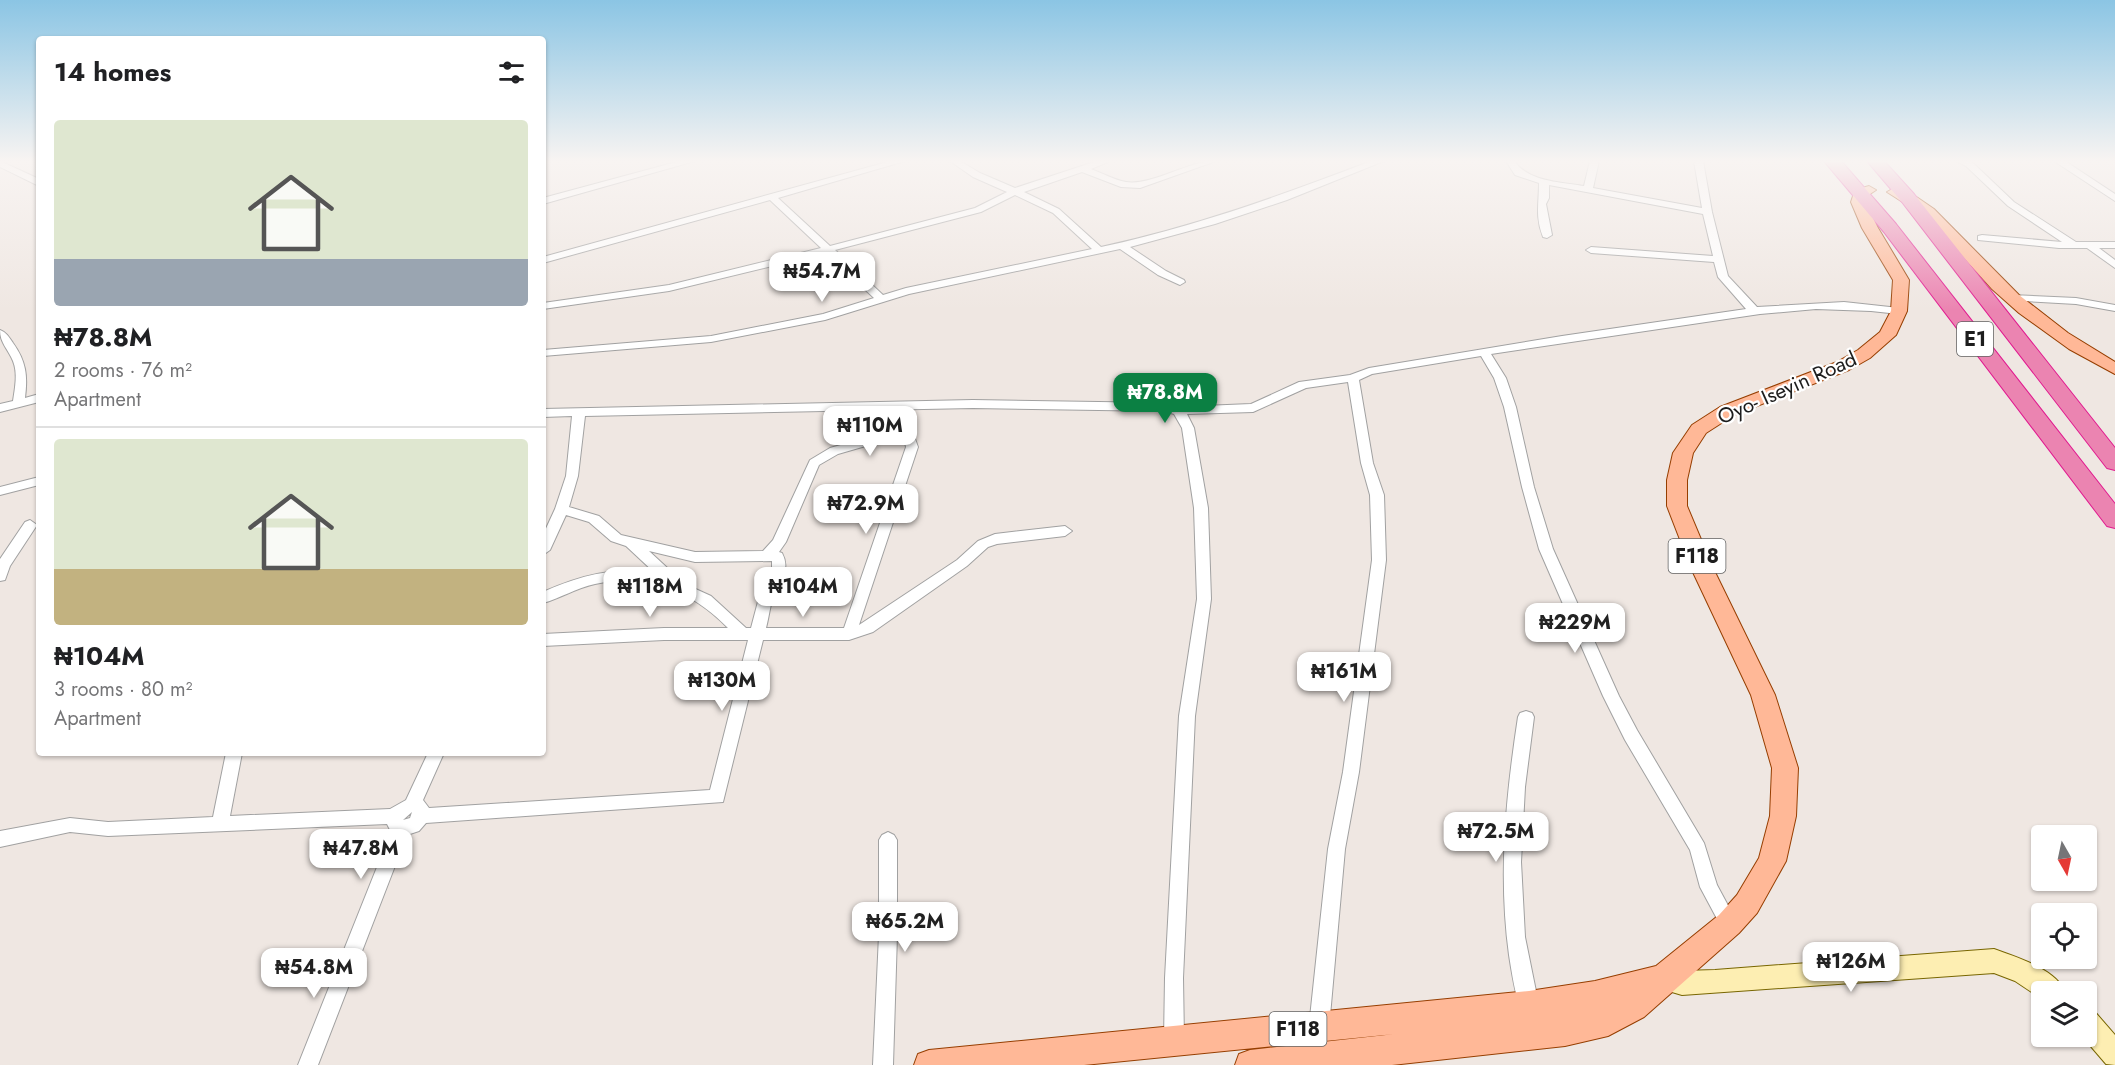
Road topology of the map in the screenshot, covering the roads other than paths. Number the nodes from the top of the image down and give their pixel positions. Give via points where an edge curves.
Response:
1 (722, 211) edge
2 (787, 211) edge
3 (975, 211) edge
4 (1054, 211) edge
5 (1246, 211) edge
6 (1542, 211) edge
7 (1700, 211) edge
8 (1879, 211) edge
9 (1893, 211) edge
10 (1894, 211) edge
11 (1916, 211) edge
12 (2022, 211) edge
13 (1707, 212) joint
14 (1547, 235) dead end
15 (1982, 238) dead end
16 (1121, 245) junction
17 (2089, 245) junction
18 (2115, 245) edge
19 (2075, 246) junction
20 (829, 248) junction
21 (1098, 249) junction
22 (1591, 250) dead end
23 (546, 259) edge
24 (1719, 259) junction
25 (2115, 265) edge
26 (1180, 282) dead end
27 (2012, 298) junction
28 (881, 299) junction
29 (546, 306) edge
30 (2115, 308) edge
31 (1754, 311) junction
32 (1899, 311) junction
33 (0, 333) edge
34 (1484, 352) junction
35 (546, 353) edge
36 (2115, 369) edge
37 (1353, 378) junction
38 (36, 399) edge
39 (19, 403) junction
40 (0, 408) edge
41 (1179, 411) junction
42 (579, 412) junction
43 (546, 413) edge
44 (2115, 463) edge
45 (36, 482) edge
46 (0, 491) edge
47 (562, 509) junction
48 (2115, 520) edge
49 (30, 525) dead end
50 (1065, 531) dead end
51 (631, 542) junction
52 (546, 544) edge
53 (767, 556) junction
54 (0, 576) edge
55 (676, 585) junction
56 (546, 597) edge
57 (750, 634) junction
58 (849, 634) junction
59 (546, 640) edge
60 (1526, 717) dead end
61 (233, 756) edge
62 (435, 756) edge
63 (417, 810) junction
64 (398, 822) junction
65 (220, 824) junction
66 (0, 838) edge
67 (888, 840) dead end
68 (1729, 924) junction
69 (1664, 978) junction
70 (2036, 981) edge
71 (1529, 1006) junction
72 (1319, 1026) junction
73 (2097, 1034) edge
74 (1174, 1040) junction
75 (2115, 1054) edge
76 (308, 1065) edge
77 (883, 1065) edge
78 (929, 1065) edge
79 (1250, 1065) edge

1 - 23 street
2 - 20 street
3 - 20 street
4 - 21 street
5 - 16 street
6 - 14 street
7 - 13 street
8 - 32 main road, Oyo- Iseyin Road / F118 via 1870,228 1901,280
9 - 48 highway, E1
10 - 44 highway, E1
11 - 27 main road via 1934,217
12 - 19 street
13 - 24 street
15 - 19 street
16 - 21 street
16 - 26 street
17 - 18 street
17 - 19 street
17 - 25 street
20 - 28 street
20 - 29 street via 669,288
21 - 28 street
22 - 24 street
24 - 31 street via 1723,277
27 - 30 street via 2076,301
27 - 36 main road via 2082,351
28 - 35 street via 825,317 758,331 658,345
31 - 32 street via 1867,305
31 - 34 street
32 - 68 main road, Oyo- Iseyin Road / F118 via 1887,335 1864,354 1811,380 1727,411 1699,429 1683,453 1677,506 1763,695 1785,768 1783,816 1772,861 1747,904
33 - 39 street via 22,369
34 - 37 street via 1369,371
34 - 68 street via 1500,378 1510,406 1546,549 1611,696 1698,848 1709,887
37 - 41 street via 1303,385 1253,408
37 - 72 street via 1366,463 1377,495 1379,560 1351,772 1333,866
38 - 39 street
39 - 40 street
41 - 42 street via 973,404
41 - 74 street via 1188,428 1201,508 1204,599 1187,716
42 - 43 street
42 - 47 street via 572,476
45 - 46 street
47 - 51 street via 594,519 616,538
47 - 52 street
49 - 54 street
50 - 58 street via 995,539 983,544 868,628
51 - 53 street via 694,557
51 - 55 street
53 - 57 street via 777,556 781,566
53 - 58 street via 779,542 814,463 834,451 883,437 910,439 912,447
55 - 56 street via 656,578 614,575 585,580
55 - 57 street via 709,602
57 - 58 street
57 - 59 street via 664,633
57 - 63 street via 717,797
60 - 71 street via 1516,779 1514,852 1519,973
61 - 65 street
62 - 63 street
63 - 64 street via 399,810
64 - 65 street
64 - 76 street
65 - 66 street via 108,829 70,825
67 - 77 street
68 - 69 main road, Oyo- Iseyin Road / F118
69 - 70 street via 1682,983 1716,982 1994,961
69 - 71 main road, F118 via 1595,996
69 - 79 main road, F118 via 1633,1007 1608,1021 1565,1031
71 - 72 main road, F118
72 - 74 main road, F118
73 - 75 street
74 - 78 main road, F118

